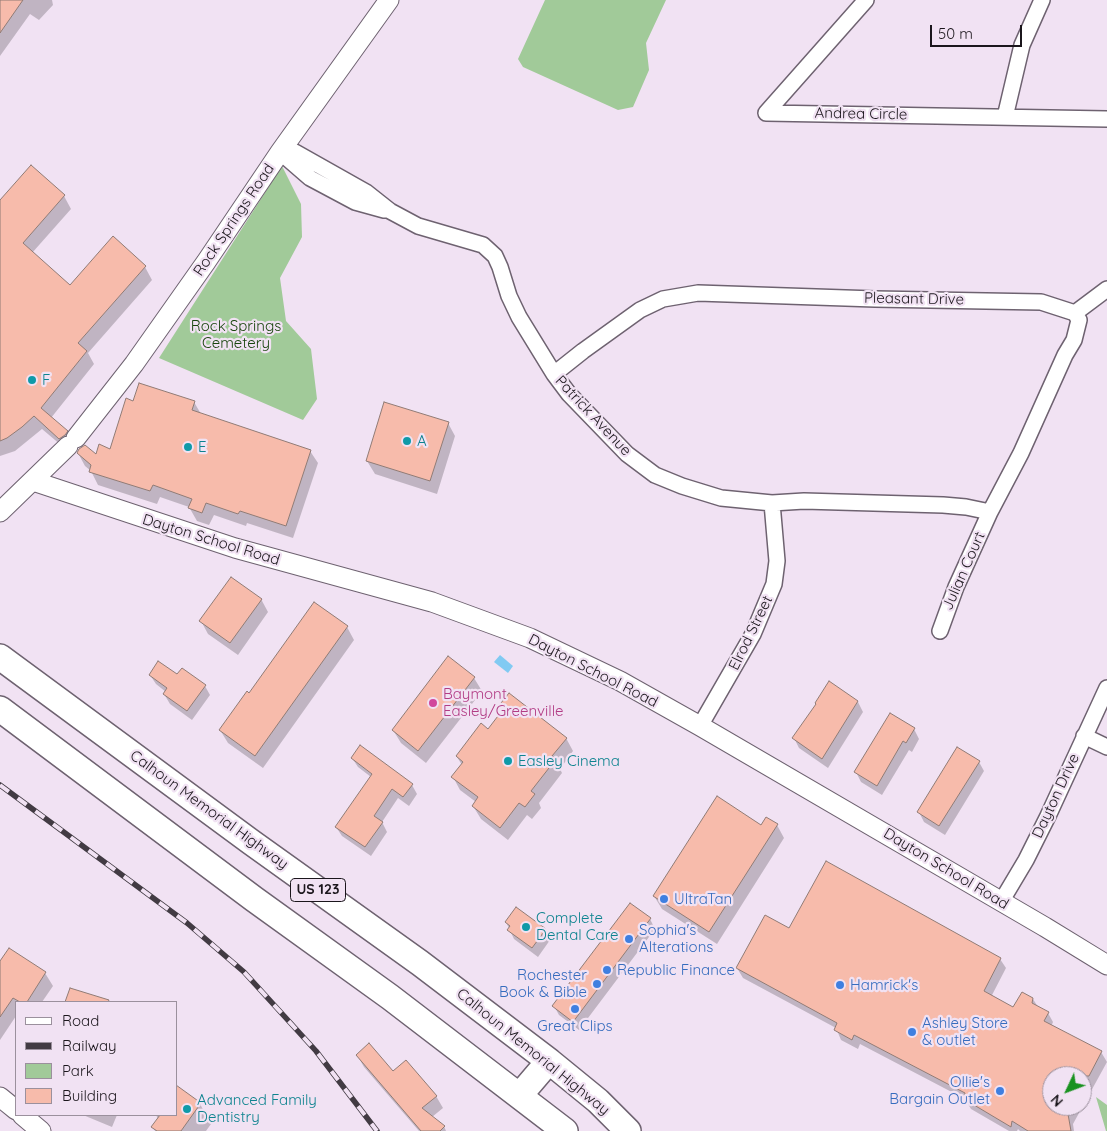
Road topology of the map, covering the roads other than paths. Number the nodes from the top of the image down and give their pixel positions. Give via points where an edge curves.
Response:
1 (389, 0) edge
2 (866, 0) edge
3 (1042, 0) edge
4 (1006, 117) junction
5 (1107, 119) edge
6 (280, 152) junction
7 (1107, 289) edge
8 (1075, 313) junction
9 (554, 374) junction
10 (33, 481) junction
11 (772, 503) junction
12 (0, 512) edge
13 (990, 512) junction
14 (940, 631) dead end
15 (0, 658) edge
16 (1107, 688) edge
17 (0, 710) edge
18 (700, 726) junction
19 (1084, 736) junction
20 (1107, 747) edge
21 (1001, 902) junction
22 (1107, 965) edge
23 (549, 1061) junction
24 (520, 1095) junction
25 (0, 1097) edge
26 (15, 1109) edge
27 (23, 1116) edge
28 (41, 1131) edge
29 (565, 1131) edge
30 (628, 1131) edge

1 - 6 street, Rock Springs Road
2 - 4 street, Andrea Circle via 766,113
3 - 4 street via 1022,45
4 - 5 street, Andrea Circle
6 - 9 street, Patrick Avenue via 295,152 418,226 483,245 495,256 519,318
6 - 10 street, Rock Springs Road via 134,364 72,442
7 - 8 street
8 - 9 street, Pleasant Drive via 1041,302 698,293 663,299 640,310
8 - 13 street via 1079,320 1074,340
9 - 11 street, Patrick Avenue via 626,454 654,475 721,498
10 - 12 street, Rock Springs Road
10 - 18 street, Dayton School Road via 235,548 432,602 483,620 611,676
11 - 13 street, Patrick Avenue via 813,501 943,506
11 - 18 street, Elrod Street via 777,561 774,584 753,634
13 - 14 street, Julian Court
15 - 23 highway, Calhoun Memorial Highway / US 123 via 420,963
16 - 19 street, Dayton Drive
17 - 24 highway, US 123
18 - 21 street, Dayton School Road
19 - 20 street
19 - 21 street, Dayton Drive via 1030,851
21 - 22 street, Dayton School Road
23 - 24 highway
23 - 30 highway, Calhoun Memorial Highway / US 123 via 598,1101
24 - 29 highway, US 123
25 - 26 street
27 - 28 street

